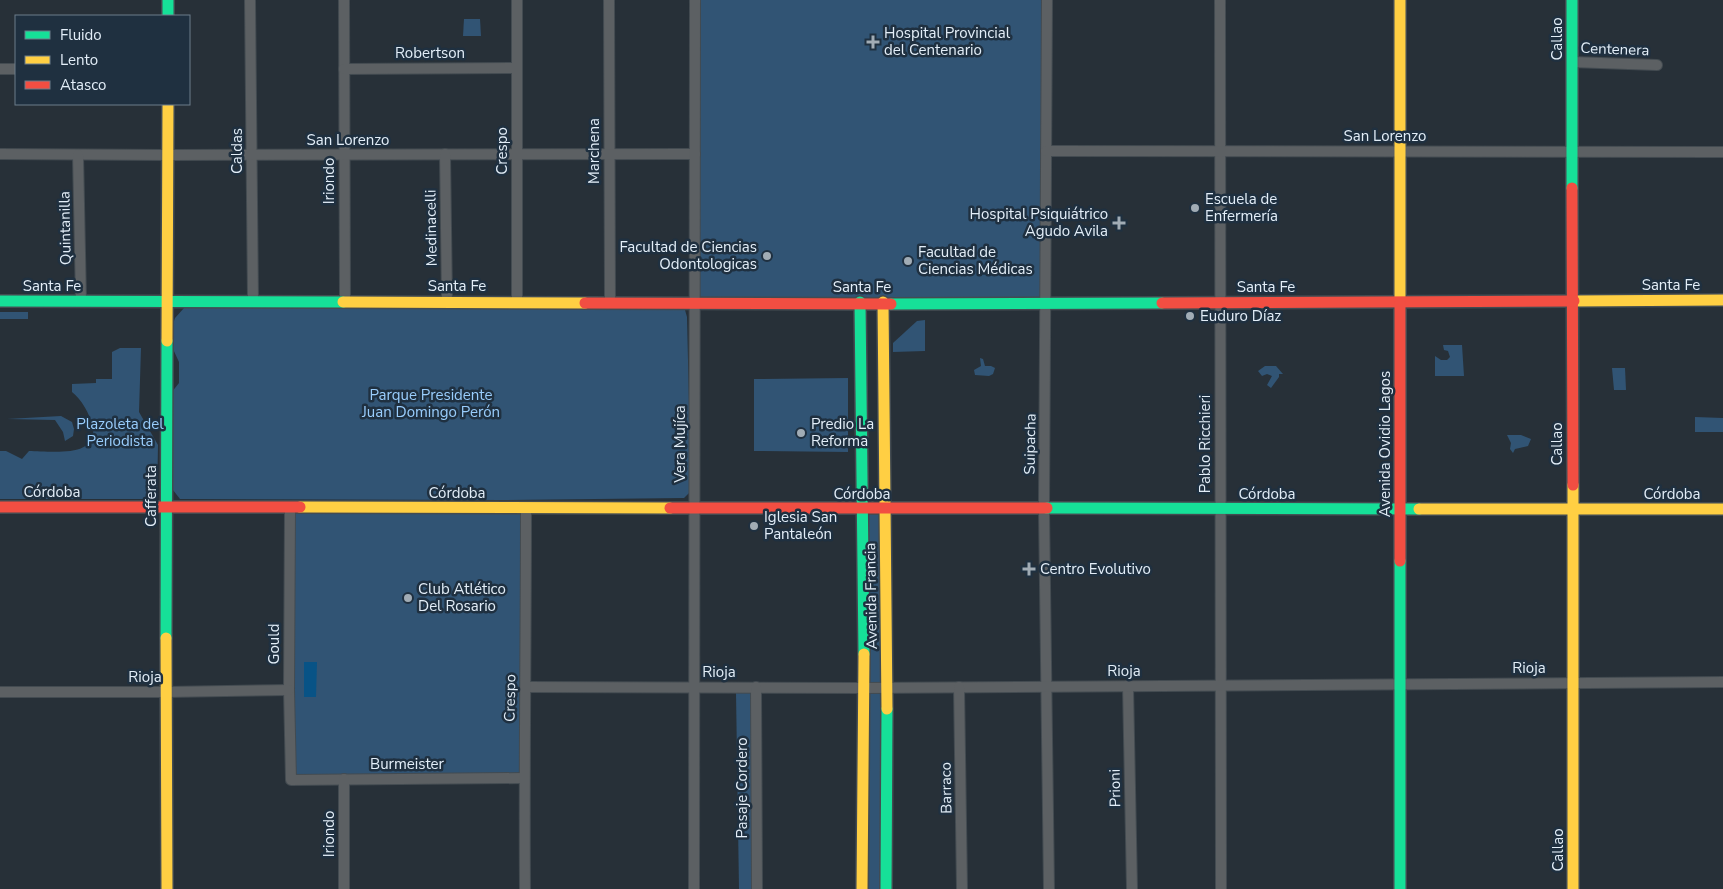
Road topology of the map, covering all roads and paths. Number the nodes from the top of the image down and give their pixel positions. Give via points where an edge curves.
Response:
1 (168, 0) edge
2 (250, 0) edge
3 (344, 0) edge
4 (517, 0) edge
5 (609, 0) edge
6 (695, 0) edge
7 (1047, 0) edge
8 (1220, 0) edge
9 (1400, 0) edge
10 (1572, 0) edge
11 (168, 15) edge
12 (1572, 62) junction
13 (1657, 65) dead end
14 (517, 68) junction
15 (0, 69) edge
16 (15, 69) edge
17 (344, 69) junction
18 (168, 105) edge
19 (1046, 151) junction
20 (1220, 151) junction
21 (1400, 151) junction
22 (1572, 151) junction
23 (1723, 152) edge
24 (0, 154) edge
25 (78, 154) junction
26 (444, 154) junction
27 (517, 154) junction
28 (609, 154) junction
29 (695, 154) junction
30 (168, 155) junction
31 (252, 155) junction
32 (344, 155) junction
33 (1573, 300) junction
34 (1723, 300) edge
35 (0, 301) edge
36 (81, 301) junction
37 (167, 301) junction
38 (253, 301) junction
39 (345, 301) junction
40 (447, 301) junction
41 (517, 301) junction
42 (1400, 301) junction
43 (610, 302) junction
44 (695, 302) junction
45 (860, 302) junction
46 (883, 302) junction
47 (1220, 302) junction
48 (1046, 304) junction
49 (0, 507) edge
50 (166, 508) junction
51 (290, 508) junction
52 (526, 508) junction
53 (695, 508) junction
54 (862, 509) junction
55 (884, 509) junction
56 (1044, 509) junction
57 (1220, 509) junction
58 (1400, 509) junction
59 (1572, 509) junction
60 (1723, 509) edge
61 (1723, 682) edge
62 (1572, 683) junction
63 (1400, 684) junction
64 (1221, 685) junction
65 (1046, 686) junction
66 (1128, 686) junction
67 (526, 687) junction
68 (694, 687) junction
69 (756, 687) junction
70 (888, 687) junction
71 (959, 687) junction
72 (864, 688) junction
73 (289, 690) junction
74 (0, 692) edge
75 (166, 692) junction
76 (524, 778) junction
77 (344, 779) junction
78 (291, 780) joint
79 (167, 889) edge
80 (344, 889) edge
81 (525, 889) edge
82 (694, 889) edge
83 (757, 889) edge
84 (862, 889) edge
85 (886, 889) edge
86 (962, 889) edge
87 (1049, 889) edge
88 (1132, 889) edge
89 (1221, 889) edge
90 (1400, 889) edge
91 (1573, 889) edge

1 - 11 main road
2 - 31 street, Caldas
3 - 17 street, Iriondo
4 - 14 street, Crespo
5 - 28 street, Marchena
6 - 29 street, Vera Mujíca
7 - 19 street, Suipacha
8 - 20 street, Pablo Ricchieri
9 - 21 main road, Avenida Ovidio Lagos
10 - 12 main road, Callao
12 - 13 street, Centenera
12 - 22 main road, Callao
14 - 17 street, Robertson
14 - 27 street, Crespo
15 - 16 street
17 - 32 street, Iriondo
18 - 30 main road, Cafferata
19 - 20 street, San Lorenzo
19 - 48 street, Suipacha
20 - 21 street, San Lorenzo
20 - 47 street, Pablo Ricchieri
21 - 22 street, San Lorenzo
21 - 42 main road, Avenida Ovidio Lagos
22 - 23 street, San Lorenzo
22 - 33 main road, Callao
24 - 25 street, San Lorenzo
25 - 30 street, San Lorenzo
25 - 36 street, Quintanilla
26 - 27 street, San Lorenzo
26 - 32 street, San Lorenzo
26 - 40 street, Medinacelli
27 - 28 street, San Lorenzo
27 - 41 street, Crespo
28 - 29 street, San Lorenzo
28 - 43 street, Marchena
29 - 44 street, Vera Mujíca
30 - 31 street, San Lorenzo
30 - 37 main road, Cafferata
31 - 32 street, San Lorenzo
31 - 38 street, Caldas
32 - 39 street, Iriondo
33 - 34 main road, Santa Fe
33 - 42 main road, Santa Fe
33 - 59 main road, Callao
35 - 36 main road, Santa Fe
36 - 37 main road, Santa Fe
37 - 38 main road, Santa Fe
37 - 50 main road, Cafferata
38 - 39 main road, Santa Fe
39 - 40 main road, Santa Fe
40 - 41 main road, Santa Fe
41 - 43 main road, Santa Fe
42 - 47 main road, Santa Fe
42 - 58 main road, Avenida Ovidio Lagos
43 - 44 main road, Santa Fe
44 - 45 main road, Santa Fe
44 - 53 street, Vera Mujíca
45 - 46 main road, Santa Fe
45 - 54 main road, Avenida Francia
46 - 48 main road, Santa Fe
46 - 55 main road, Avenida Francia
47 - 48 main road, Santa Fe
47 - 57 street, Pablo Ricchieri
48 - 56 street, Suipacha
49 - 50 main road, Córdoba
50 - 51 main road, Córdoba
50 - 75 main road, Cafferata
51 - 52 main road, Córdoba
51 - 73 street, Gould
52 - 53 main road, Córdoba
52 - 67 street, Crespo
53 - 54 main road, Córdoba
53 - 68 street, Vera Mujíca
54 - 55 main road, Córdoba
54 - 72 main road, Avenida Francia
55 - 56 main road, Córdoba
55 - 70 main road, Avenida Francia
56 - 57 main road, Córdoba
56 - 65 street, Suipacha
57 - 58 main road, Córdoba
57 - 64 street, Pablo Ricchieri
58 - 59 main road, Córdoba
58 - 63 main road, Avenida Ovidio Lagos
59 - 60 main road, Córdoba
59 - 62 main road, Callao
61 - 62 street, Rioja
62 - 63 street, Rioja
62 - 91 main road, Callao
63 - 64 street, Rioja
63 - 90 main road, Avenida Ovidio Lagos
64 - 66 street, Rioja
64 - 89 street, Pablo Ricchieri
65 - 66 street, Rioja
65 - 71 street, Rioja
65 - 87 street, Suipacha
66 - 88 street, Prioni
67 - 68 street, Rioja
67 - 76 street, Crespo
68 - 69 street, Rioja
68 - 82 street, Vera Mujíca
69 - 72 street, Rioja
69 - 83 street, Pasaje Cordero
70 - 71 street, Rioja
70 - 72 street, Rioja
70 - 85 main road, Avenida Francia
71 - 86 street, Barraco
72 - 84 main road, Avenida Francia
73 - 75 street, Rioja
73 - 78 street, Gould
74 - 75 street, Rioja
75 - 79 main road, Cafferata
76 - 77 street, Burmeister
76 - 81 street, Crespo
77 - 78 street, Burmeister
77 - 80 street, Iriondo

